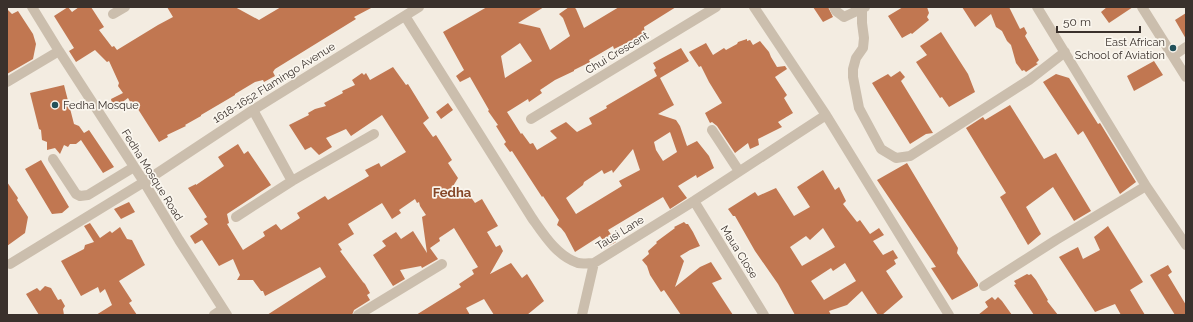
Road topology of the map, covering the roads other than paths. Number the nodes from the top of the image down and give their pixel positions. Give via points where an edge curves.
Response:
1 (32, 7) edge
2 (125, 7) edge
3 (419, 7) edge
4 (716, 7) edge
5 (754, 7) edge
6 (834, 7) edge
7 (1037, 7) edge
8 (1142, 7) edge
9 (864, 8) edge
10 (113, 14) dead end
11 (405, 16) junction
12 (1186, 47) edge
13 (59, 51) junction
14 (1065, 52) junction
15 (1173, 56) junction
16 (1186, 77) edge
17 (7, 82) edge
18 (253, 110) junction
19 (826, 115) junction
20 (531, 119) dead end
21 (712, 130) dead end
22 (374, 134) dead end
23 (53, 159) dead end
24 (134, 167) junction
25 (739, 171) junction
26 (292, 181) junction
27 (144, 182) junction
28 (1146, 186) junction
29 (694, 201) junction
30 (236, 217) dead end
31 (1186, 245) edge
32 (594, 263) junction
33 (10, 264) dead end
34 (442, 264) dead end
35 (984, 286) dead end
36 (221, 313) edge
37 (362, 314) edge
38 (582, 315) edge
39 (764, 315) edge
40 (950, 315) edge

1 - 13 street, Fedha Mosque Road
2 - 10 street
3 - 11 street, 1618-1652 Flamingo Avenue
4 - 20 street, Chui Crescent
5 - 19 street
6 - 9 street via 844,17
7 - 14 street
8 - 15 street
9 - 14 street via 863,48 856,58 853,69 859,108 881,149 896,158 910,156 1029,80
11 - 18 street, 1618-1652 Flamingo Avenue
11 - 32 street, Tausi Lane via 551,244 579,263
12 - 15 street
13 - 17 street
13 - 24 street, Fedha Mosque Road
14 - 28 street
15 - 16 street
18 - 26 street
18 - 27 street, 1618-1652 Flamingo Avenue
19 - 25 street, Tausi Lane
19 - 40 street
21 - 25 street
22 - 26 street
23 - 24 street via 76,194 80,196 88,195
24 - 27 street, Fedha Mosque Road
25 - 29 street, Tausi Lane
26 - 30 street
27 - 33 street, 1618-1652 Flamingo Avenue
27 - 36 street, Fedha Mosque Road
28 - 31 street
28 - 35 street
29 - 32 street, Tausi Lane
29 - 39 street, Maua Close
32 - 38 street
34 - 37 street

